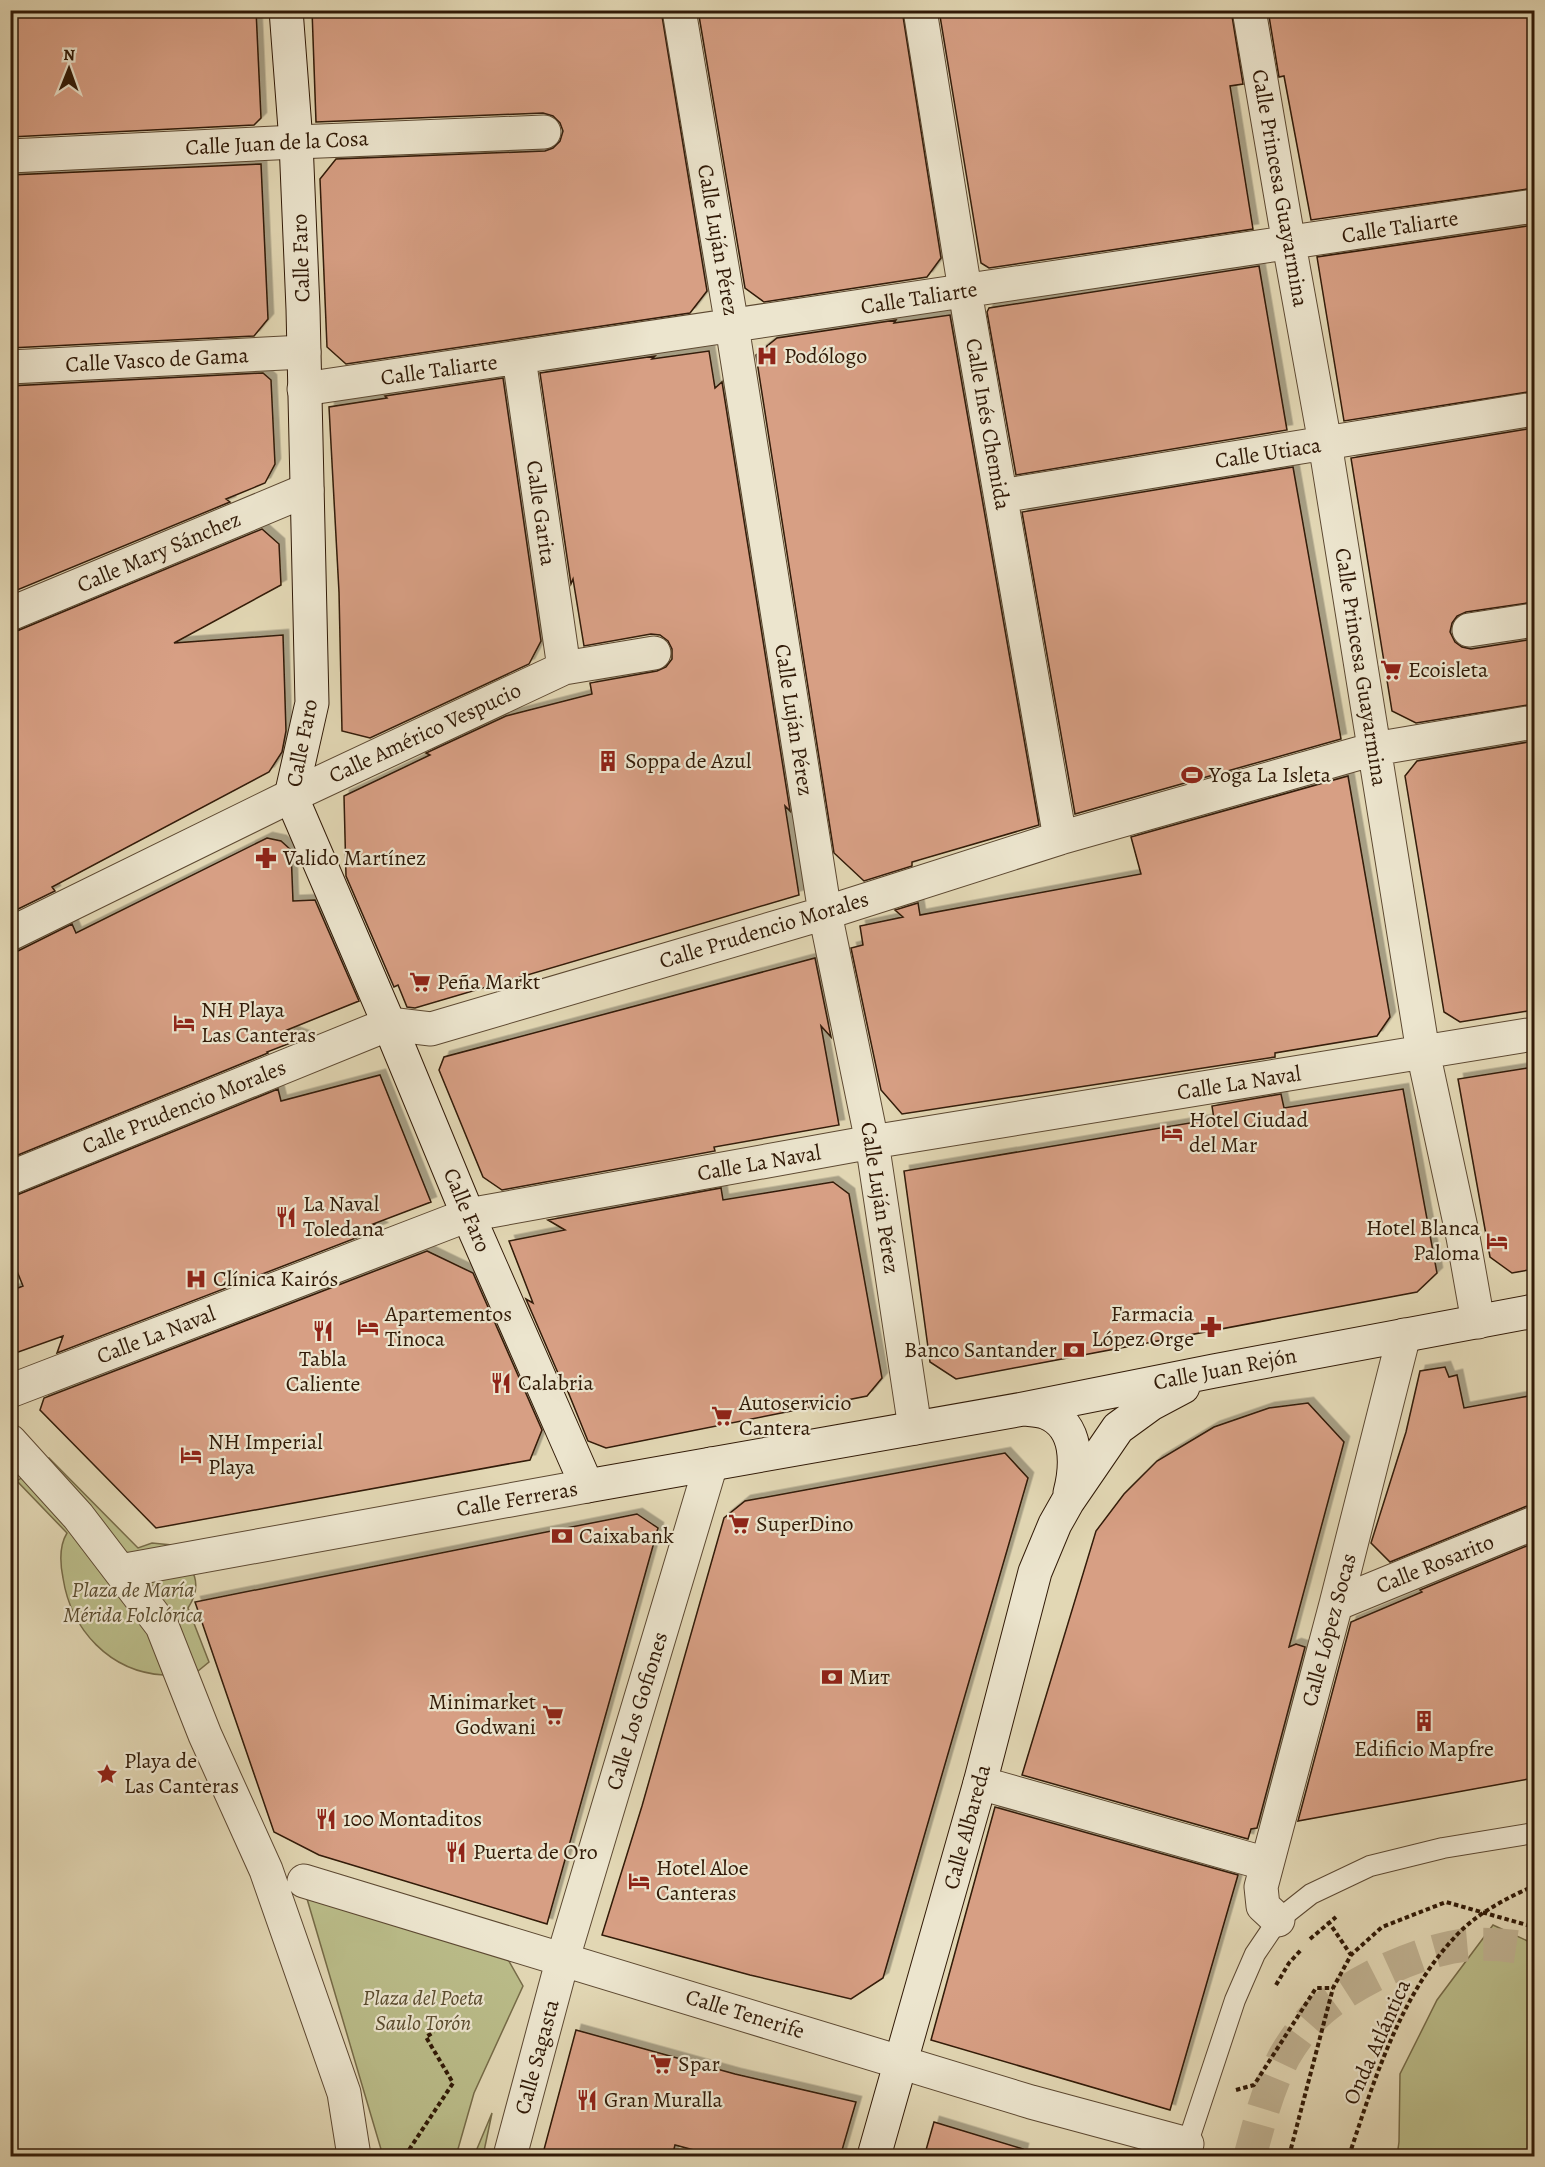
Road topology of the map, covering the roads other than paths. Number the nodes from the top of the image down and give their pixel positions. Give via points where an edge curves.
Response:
1 (286, 10) edge
2 (679, 10) edge
3 (920, 10) edge
4 (1249, 10) edge
5 (544, 132) dead end
6 (296, 142) junction
7 (10, 156) edge
8 (1534, 206) edge
9 (1289, 244) junction
10 (965, 291) junction
11 (732, 326) junction
12 (304, 352) junction
13 (519, 358) junction
14 (10, 367) edge
15 (304, 389) junction
16 (1534, 409) edge
17 (1325, 443) junction
18 (307, 490) junction
19 (1001, 496) junction
20 (10, 614) edge
21 (1534, 620) edge
22 (1469, 630) dead end
23 (654, 653) dead end
24 (564, 668) junction
25 (1534, 722) edge
26 (1374, 749) junction
27 (291, 796) junction
28 (1060, 838) junction
29 (825, 913) junction
30 (10, 934) edge
31 (389, 1023) junction
32 (1534, 1034) edge
33 (1423, 1052) junction
34 (872, 1142) junction
35 (10, 1178) edge
36 (468, 1215) junction
37 (1534, 1311) edge
38 (1478, 1322) junction
39 (1404, 1335) junction
40 (1214, 1371) junction
41 (10, 1391) edge
42 (1023, 1409) junction
43 (915, 1428) junction
44 (10, 1440) edge
45 (711, 1464) junction
46 (588, 1486) junction
47 (1068, 1501) junction
48 (1534, 1523) edge
49 (120, 1571) junction
50 (1336, 1604) junction
51 (980, 1783) junction
52 (1534, 1833) edge
53 (1267, 1864) junction
54 (304, 1881) dead end
55 (1278, 1920) junction
56 (563, 1958) junction
57 (900, 2061) junction
58 (1185, 2150) edge
59 (354, 2157) edge
60 (510, 2157) edge
61 (874, 2157) edge

1 - 6 street, Calle Faro
2 - 11 street, Calle Luján Pérez
3 - 10 street, Calle Inés Chemida
4 - 9 street, Calle Princesa Guayarmina
5 - 6 street, Calle Juan de la Cosa
6 - 7 street, Calle Juan de la Cosa
6 - 12 street, Calle Faro
8 - 9 street, Calle Taliarte
9 - 10 street, Calle Taliarte
9 - 17 street, Calle Princesa Guayarmina
10 - 11 street, Calle Taliarte
10 - 19 street, Calle Inés Chemida
11 - 13 street, Calle Taliarte
11 - 29 street, Calle Luján Pérez
12 - 14 street, Calle Vasco de Gama
12 - 15 street, Calle Faro
13 - 15 street, Calle Taliarte
13 - 24 street, Calle Garita
15 - 18 street, Calle Faro
16 - 17 street, Calle Utiaca
17 - 19 street, Calle Utiaca
17 - 26 street, Calle Princesa Guayarmina
18 - 20 street, Calle Mary Sánchez
18 - 27 street, Calle Faro via 312,702
19 - 28 street, Calle Inés Chemida
21 - 22 street
23 - 24 street, Calle Américo Vespucio
24 - 27 street, Calle Américo Vespucio
25 - 26 street, Calle Prudencio Morales
26 - 28 street, Calle Prudencio Morales
26 - 33 street, Calle Princesa Guayarmina
27 - 30 street, Calle Américo Vespucio
27 - 31 street, Calle Faro
28 - 29 street, Calle Prudencio Morales
29 - 31 street, Calle Prudencio Morales via 431,1029
29 - 34 street, Calle Luján Pérez
31 - 35 street, Calle Prudencio Morales
31 - 36 street, Calle Faro
32 - 33 street, Calle La Naval
33 - 34 street, Calle La Naval
33 - 38 street, Calle Princesa Guayarmina
34 - 36 street, Calle La Naval
34 - 43 street, Calle Luján Pérez
36 - 41 street, Calle La Naval
36 - 46 street, Calle Faro
37 - 38 street, Calle Juan Rejón
38 - 39 street, Calle Juan Rejón
39 - 40 street, Calle Juan Rejón
39 - 50 street, Calle López Socas
40 - 42 street, Calle Juan Rejón
40 - 47 street, Calle Albareda via 1151,1404 1118,1428
42 - 43 street, Calle Juan Rejón
42 - 47 street, Calle Albareda via 1045,1412 1057,1419 1072,1441 1074,1477
43 - 45 street, Calle Ferreras
44 - 49 street via 78,1516
45 - 46 street, Calle Ferreras
45 - 56 street, Calle Los Gofiones
46 - 49 street, Calle Ferreras
47 - 51 street, Calle Albareda via 1035,1572
48 - 50 street, Calle Rosarito
49 - 59 street via 162,1626 205,1735 266,1870 344,2093
50 - 53 street, Calle López Socas
51 - 53 street
51 - 57 street, Calle Albareda
52 - 55 lane via 1443,1848 1370,1866 1311,1894
53 - 55 street, Calle López Socas via 1261,1887 1263,1906
54 - 56 street, Calle Tenerife
55 - 58 lane via 1256,1954 1235,2000
56 - 57 street, Calle Tenerife
56 - 60 street, Calle Sagasta
57 - 58 street, Calle Tenerife
57 - 61 street, Calle Albareda

